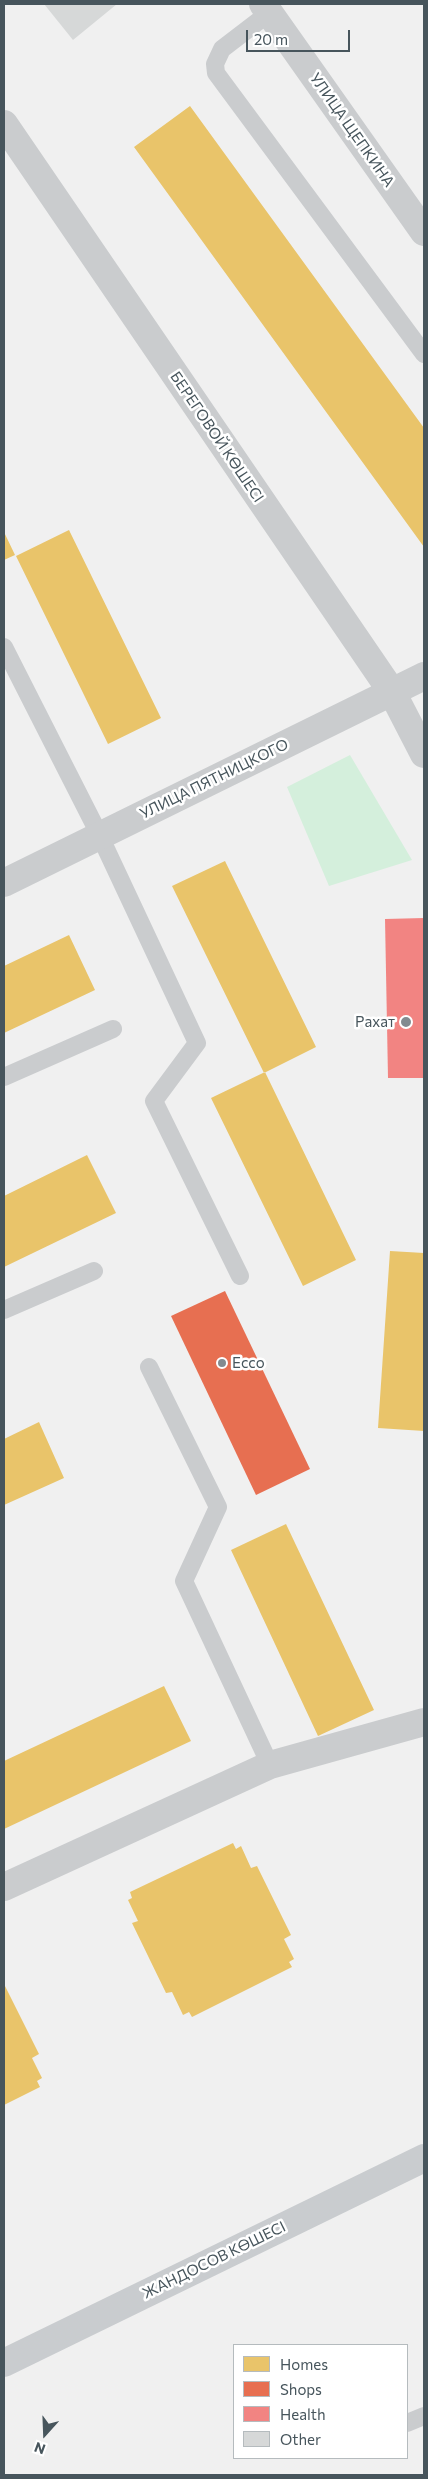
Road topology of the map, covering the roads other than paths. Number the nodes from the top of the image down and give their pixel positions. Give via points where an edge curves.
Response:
1 (266, 8) edge
2 (4, 124) edge
3 (424, 232) edge
4 (424, 354) edge
5 (4, 647) edge
6 (424, 676) edge
7 (392, 692) junction
8 (424, 754) edge
9 (100, 836) junction
10 (4, 883) edge
11 (113, 1030) dead end
12 (4, 1077) edge
13 (94, 1271) dead end
14 (240, 1276) dead end
15 (4, 1310) edge
16 (149, 1367) dead end
17 (424, 1722) edge
18 (270, 1765) junction
19 (4, 1887) edge
20 (424, 2158) edge
21 (4, 2363) edge
22 (424, 2416) edge
23 (408, 2423) edge

1 - 3 street, УЛИЦА ЩЕПКИНА
1 - 4 lane via 222,49 215,64 216,73
2 - 7 street, БЕРЕГОВОЙ КӨШЕСІ
5 - 9 lane
6 - 7 street, УЛИЦА ПЯТНИЦКОГО
7 - 8 street, БЕРЕГОВОЙ КӨШЕСІ
7 - 9 street, УЛИЦА ПЯТНИЦКОГО
9 - 10 street, УЛИЦА ПЯТНИЦКОГО
9 - 14 lane via 197,1043 154,1101
11 - 12 lane
13 - 15 lane
16 - 18 lane via 218,1507 184,1581
17 - 18 street
18 - 19 street
20 - 21 main road, ЖАНДОСОВ КӨШЕСІ
22 - 23 lane

